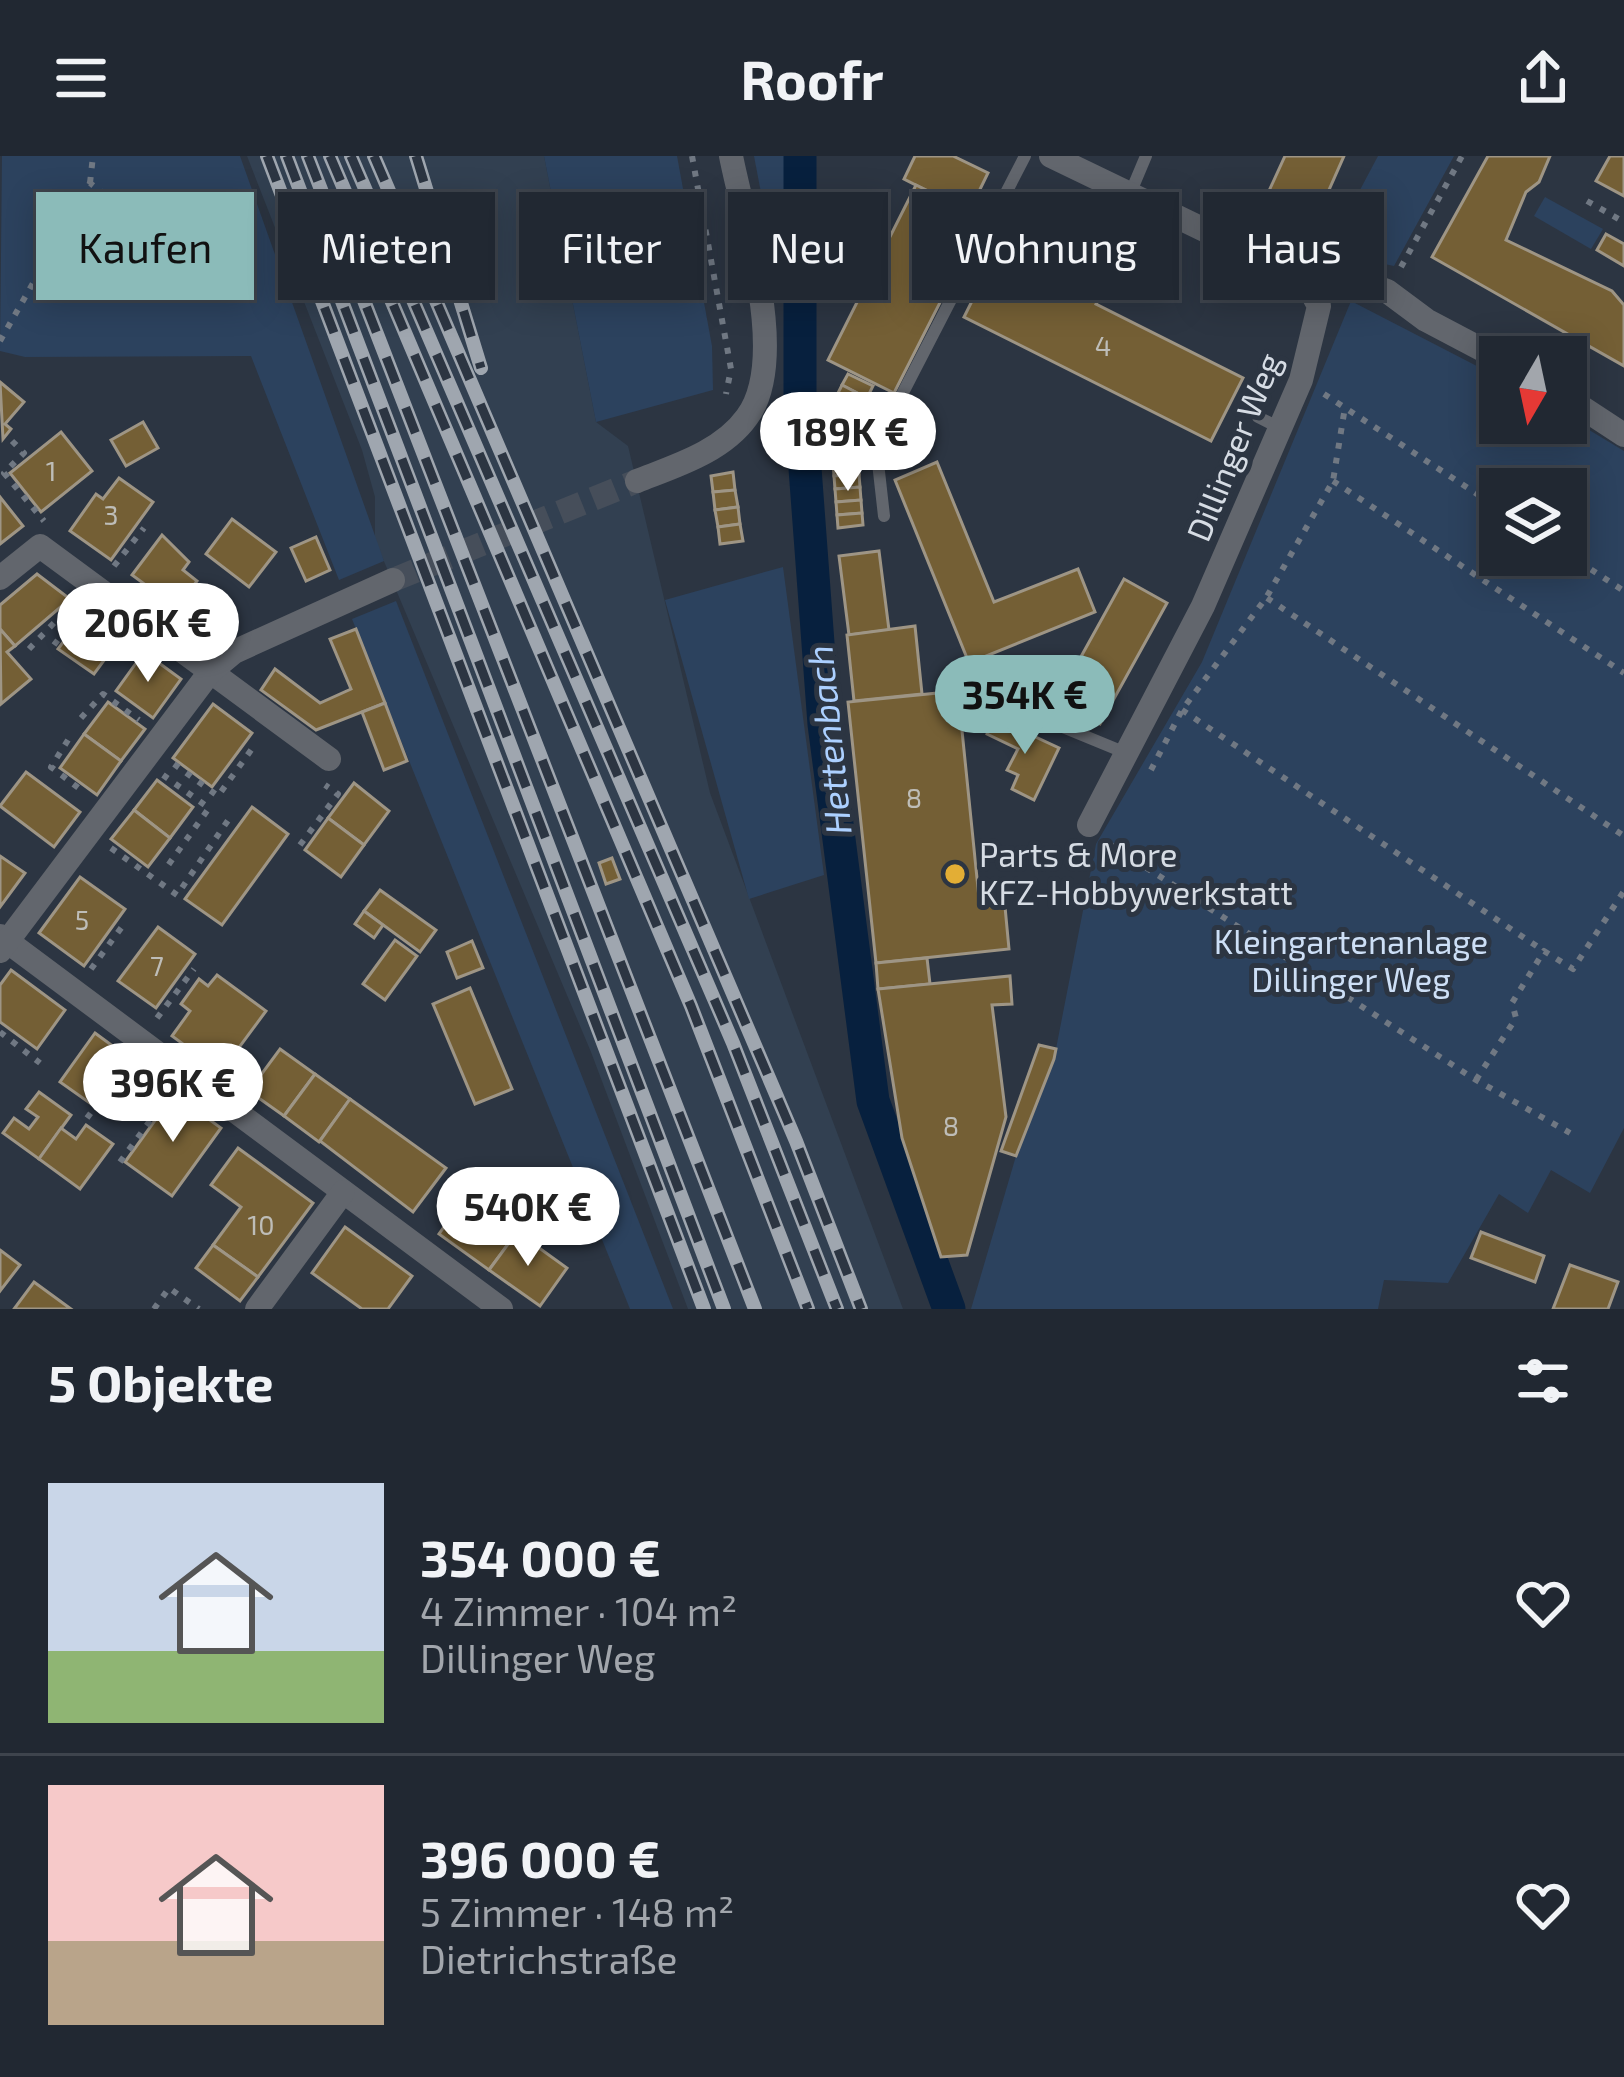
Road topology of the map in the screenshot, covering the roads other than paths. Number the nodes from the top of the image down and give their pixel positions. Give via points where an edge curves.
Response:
1 (731, 156) edge
2 (1025, 156) edge
3 (1051, 156) edge
4 (1146, 156) edge
5 (1126, 192) edge
6 (1131, 192) edge
7 (1384, 290) edge
8 (1316, 300) edge
9 (1479, 348) edge
10 (1587, 411) edge
11 (1624, 434) edge
12 (637, 482) tunnel mouth
13 (884, 516) dead end
14 (0, 578) edge
15 (393, 580) tunnel mouth
16 (210, 672) junction
17 (958, 684) dead end
18 (1127, 754) junction
19 (330, 766) road end
20 (1089, 825) dead end
21 (2, 943) edge
22 (344, 1192) junction
23 (257, 1309) edge
24 (501, 1309) edge

1 - 12 street via 766,341 764,381 728,437
2 - 13 lane via 876,445
3 - 5 street
4 - 6 lane
7 - 9 street
8 - 18 street, Dillinger Weg via 1318,322 1301,380 1269,422 1203,606
10 - 11 street
14 - 16 street via 42,533 93,585
15 - 16 street via 233,652
16 - 19 street
16 - 21 street
17 - 18 lane
18 - 20 street, Dillinger Weg
21 - 22 street
22 - 23 street
22 - 24 street

